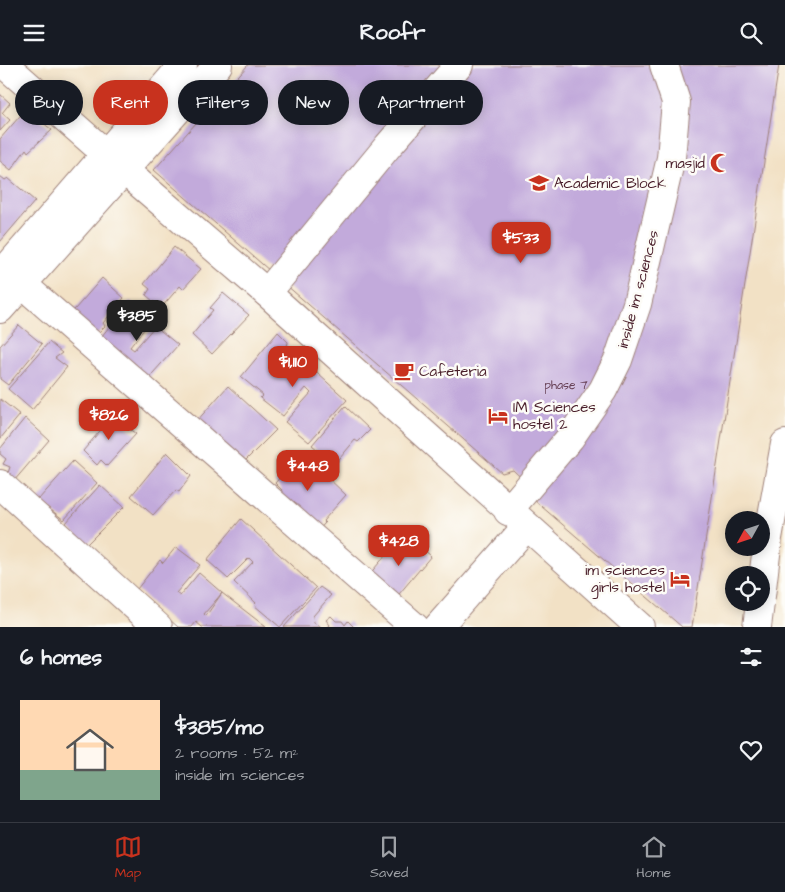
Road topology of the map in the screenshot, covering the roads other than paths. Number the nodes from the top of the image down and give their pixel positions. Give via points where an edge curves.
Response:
1 (5, 65) edge
2 (183, 65) edge
3 (218, 65) edge
4 (459, 65) edge
5 (664, 65) edge
6 (168, 92) edge
7 (168, 106) edge
8 (147, 125) edge
9 (115, 162) junction
10 (7, 274) edge
11 (267, 293) junction
12 (0, 309) edge
13 (785, 444) edge
14 (0, 484) edge
15 (517, 519) junction
16 (765, 566) edge
17 (759, 611) edge
18 (158, 627) edge
19 (415, 627) edge
20 (438, 627) edge
21 (640, 627) edge
22 (758, 627) edge

1 - 9 street
2 - 6 street
3 - 7 street
4 - 11 street
5 - 15 street, inside im sciences via 676,102 671,158 637,304 618,360 603,390
8 - 9 street
9 - 10 street
9 - 11 street
10 - 12 street
10 - 19 street
11 - 15 street
13 - 16 street
14 - 18 street
15 - 20 street, inside im sciences
15 - 21 street
17 - 22 street

